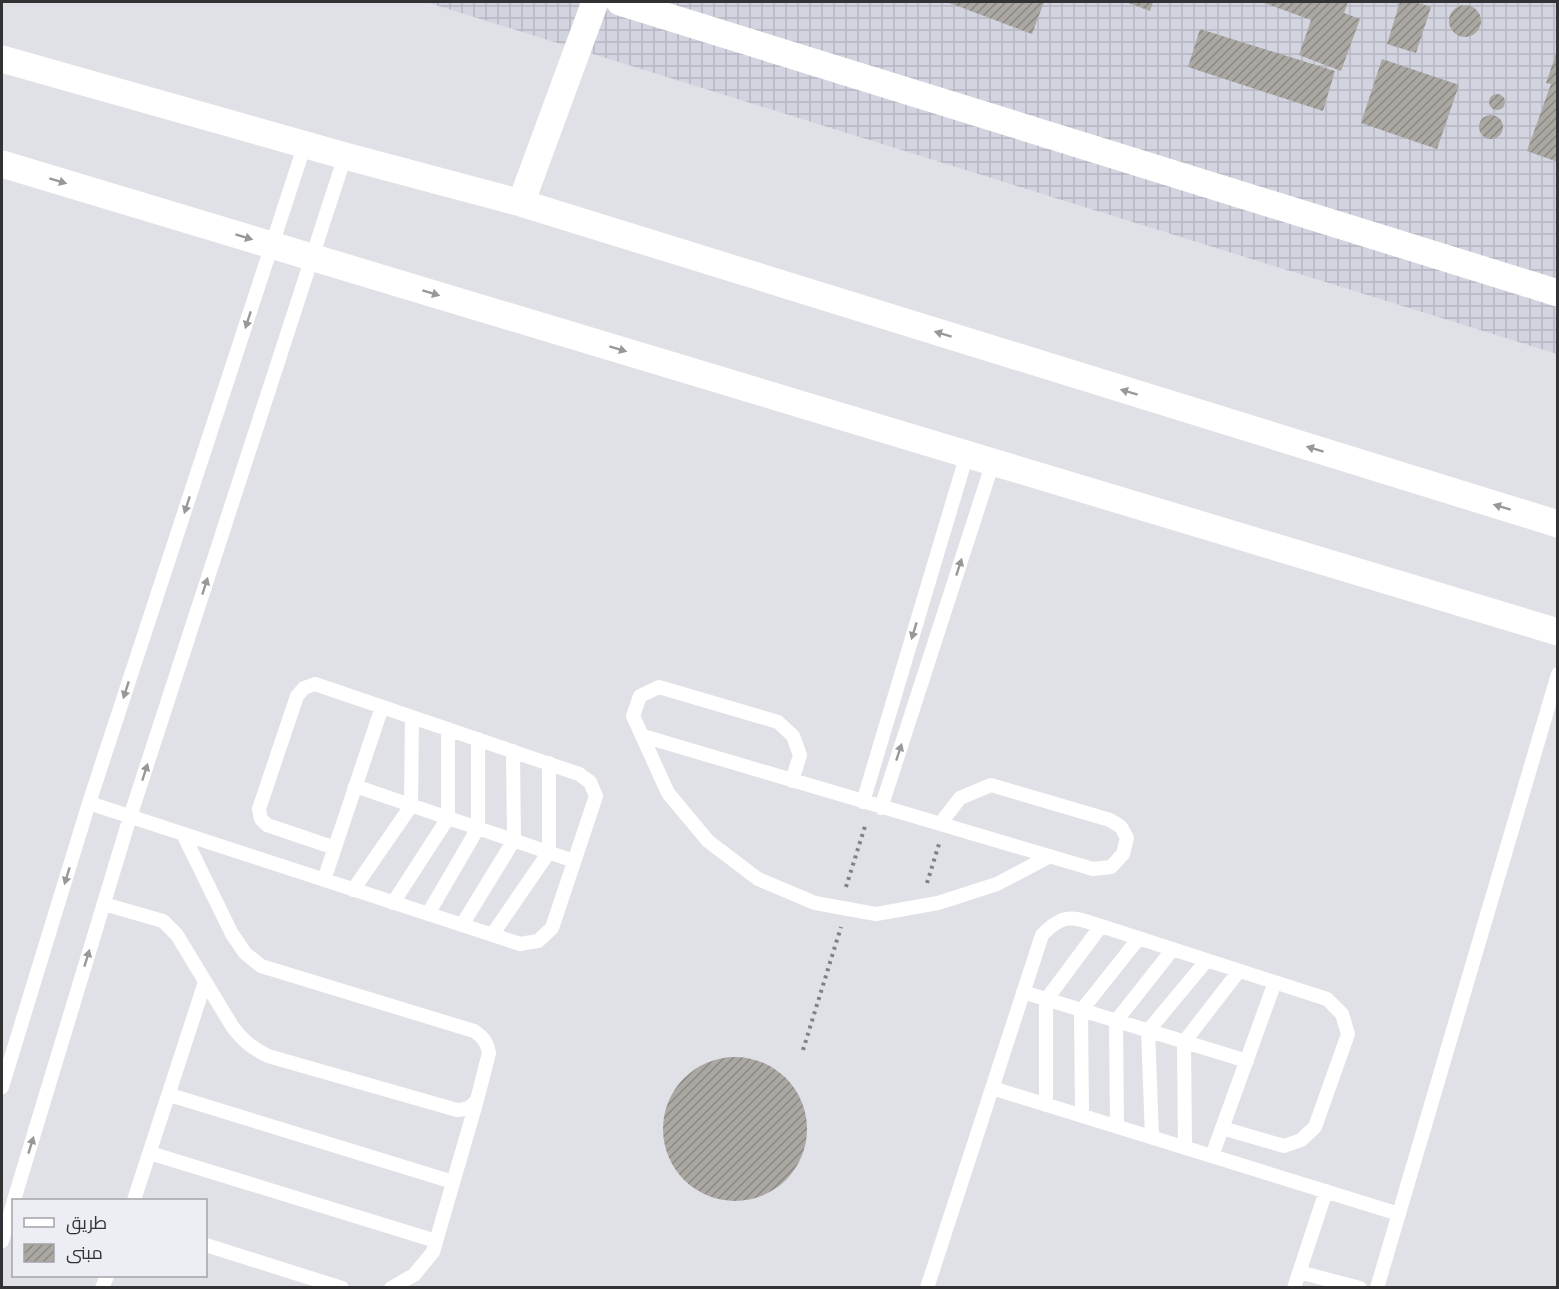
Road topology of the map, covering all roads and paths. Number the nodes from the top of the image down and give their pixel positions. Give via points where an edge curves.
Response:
1 (595, 2) edge
2 (620, 2) edge
3 (2, 59) edge
4 (305, 144) junction
5 (345, 156) junction
6 (2, 164) edge
7 (521, 203) junction
8 (272, 245) junction
9 (311, 257) junction
10 (1557, 293) edge
11 (967, 454) junction
12 (993, 462) junction
13 (1557, 524) edge
14 (1557, 632) edge
15 (1557, 674) edge
16 (382, 706) junction
17 (412, 717) junction
18 (448, 729) junction
19 (643, 736) junction
20 (478, 739) junction
21 (513, 752) junction
22 (549, 763) junction
23 (792, 781) junction
24 (355, 786) junction
25 (89, 803) junction
26 (872, 805) junction
27 (411, 806) junction
28 (130, 817) junction
29 (448, 818) junction
30 (942, 825) junction
31 (478, 828) junction
32 (183, 834) junction
33 (514, 840) junction
34 (335, 848) junction
35 (549, 852) junction
36 (1050, 856) junction
37 (574, 861) junction
38 (324, 880) junction
39 (353, 890) junction
40 (393, 903) junction
41 (104, 904) junction
42 (919, 907) junction
43 (843, 908) junction
44 (428, 914) junction
45 (462, 925) junction
46 (1101, 926) junction
47 (492, 935) junction
48 (1139, 938) junction
49 (1173, 949) junction
50 (1207, 960) junction
51 (1239, 971) junction
52 (205, 982) junction
53 (1275, 982) junction
54 (1023, 992) junction
55 (1046, 1000) junction
56 (1081, 1011) junction
57 (1116, 1021) junction
58 (1148, 1031) junction
59 (1184, 1042) junction
60 (803, 1050) dead end
61 (1247, 1061) junction
62 (2, 1087) edge
63 (992, 1088) junction
64 (170, 1095) junction
65 (477, 1100) junction
66 (1046, 1105) junction
67 (1082, 1115) junction
68 (1117, 1126) junction
69 (1222, 1128) junction
70 (1152, 1137) junction
71 (1185, 1148) junction
72 (150, 1153) junction
73 (1212, 1156) junction
74 (453, 1182) junction
75 (1326, 1191) junction
76 (15, 1199) edge
77 (134, 1199) edge
78 (12, 1208) edge
79 (1399, 1214) junction
80 (2, 1241) edge
81 (436, 1241) junction
82 (207, 1245) edge
83 (1299, 1272) junction
84 (342, 1287) edge
85 (391, 1287) edge
86 (927, 1287) edge
87 (1294, 1287) edge
88 (1360, 1287) edge
89 (1377, 1287) edge

1 - 7 street
2 - 10 street
3 - 4 street
4 - 5 street
4 - 8 lane
5 - 7 street
5 - 9 lane
6 -> 8 street
13 -> 7 street
8 - 9 street
8 -> 25 lane
9 -> 11 street
28 -> 9 lane
11 - 12 street
11 -> 26 lane
12 - 14 street
26 -> 12 lane
15 - 79 lane
16 - 17 lane
16 - 24 lane
16 - 34 lane via 315,684 304,688 297,696 259,809 267,825
17 - 18 lane
17 - 27 lane
18 - 20 lane
18 - 29 lane
19 - 23 lane
19 - 23 lane via 633,716 640,696 659,687 778,722 793,736 800,755
19 - 43 lane via 668,793 708,841 758,879 815,903
20 - 21 lane
20 - 31 lane
21 - 22 lane
21 - 33 lane
22 - 35 lane
22 - 37 lane via 579,774 590,782 596,796
23 - 26 lane
24 - 27 lane
24 - 34 lane
25 - 28 lane
25 -> 62 lane
26 - 30 lane
26 - 43 path
27 - 29 lane
27 - 39 lane
28 - 32 lane
28 - 41 lane
29 - 31 lane
29 - 40 lane
30 - 36 lane
30 - 36 lane via 960,798 991,785 1110,820 1127,838 1123,854 1111,867 1094,869
30 - 42 path
31 - 33 lane
31 - 44 lane
32 - 38 lane
32 - 65 lane via 232,934 245,953 261,966 483,1037 489,1053
33 - 35 lane
33 - 45 lane
34 - 38 lane
35 - 37 lane
35 - 47 lane
36 - 42 lane via 997,885
37 - 47 lane via 552,928 538,940 520,944
38 - 39 lane
39 - 40 lane
40 - 44 lane
41 - 52 lane via 163,921 177,935
76 -> 41 lane
42 - 43 lane via 876,914
43 - 60 path
44 - 45 lane
45 - 47 lane
46 - 48 lane
46 - 54 lane via 1073,916 1055,922 1042,935
46 - 55 lane
48 - 49 lane
48 - 56 lane
49 - 50 lane
49 - 57 lane
50 - 51 lane
50 - 58 lane
51 - 53 lane
51 - 59 lane
52 - 64 lane
52 - 65 lane via 242,1040 268,1056 457,1110 466,1109
53 - 61 lane
53 - 69 lane via 1327,999 1342,1014 1348,1034 1315,1127 1301,1140 1284,1146
54 - 55 lane
54 - 63 lane
55 - 56 lane
55 - 66 lane
56 - 57 lane
56 - 67 lane
57 - 58 lane
57 - 68 lane
58 - 59 lane
58 - 70 lane
59 - 61 lane
59 - 71 lane
61 - 69 lane
63 - 66 lane
63 - 86 lane
64 - 72 lane
64 - 74 lane
65 - 74 lane
66 - 67 lane
67 - 68 lane
68 - 70 lane
69 - 73 lane
70 - 71 lane
71 - 73 lane
72 - 77 lane
72 - 81 lane
73 - 75 lane
74 - 81 lane
75 - 79 lane
75 - 83 lane
78 - 80 lane
79 - 89 lane
81 - 85 lane via 433,1252 414,1275
82 - 84 lane
83 - 87 lane
83 - 88 lane

